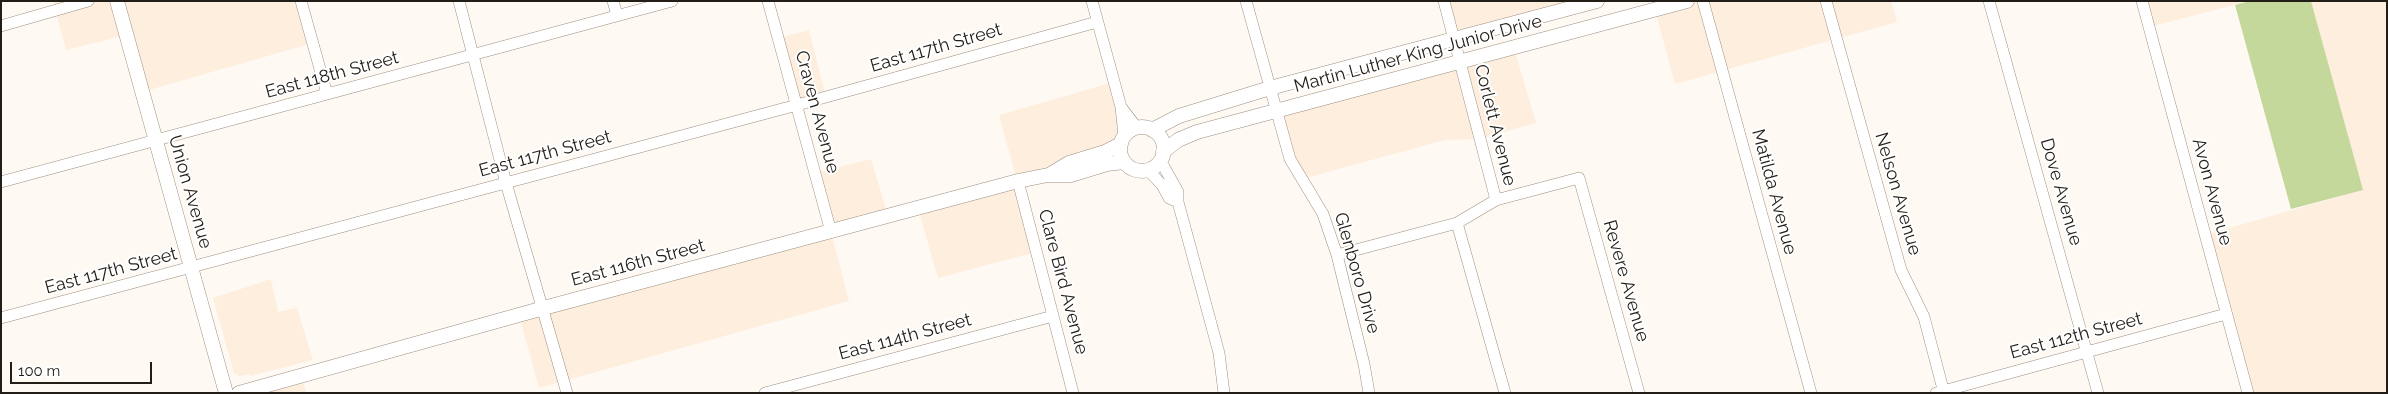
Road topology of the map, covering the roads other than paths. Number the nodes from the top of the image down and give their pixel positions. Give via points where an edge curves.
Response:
1 (88, 1) edge
2 (117, 1) edge
3 (301, 1) edge
4 (459, 1) edge
5 (613, 1) edge
6 (672, 1) edge
7 (768, 1) edge
8 (1092, 1) edge
9 (1246, 1) edge
10 (1444, 1) edge
11 (1597, 1) edge
12 (1688, 1) edge
13 (1703, 1) edge
14 (1826, 1) edge
15 (1989, 1) edge
16 (2142, 1) edge
17 (617, 15) junction
18 (1098, 22) junction
19 (1, 26) edge
20 (1454, 40) junction
21 (473, 55) junction
22 (1461, 62) junction
23 (1270, 88) junction
24 (327, 94) junction
25 (797, 105) junction
26 (1121, 107) junction
27 (1277, 112) junction
28 (1137, 128) junction
29 (1152, 130) junction
30 (156, 140) junction
31 (1122, 140) junction
32 (1156, 161) junction
33 (1124, 162) junction
34 (1048, 175) junction
35 (1018, 181) junction
36 (1, 182) edge
37 (506, 183) junction
38 (1496, 200) junction
39 (1457, 223) junction
40 (831, 232) junction
41 (1337, 255) junction
42 (191, 268) junction
43 (543, 308) junction
44 (2226, 314) junction
45 (1053, 316) junction
46 (1, 318) edge
47 (2087, 351) junction
48 (1941, 392) edge
49 (226, 393) edge
50 (239, 393) edge
51 (567, 393) edge
52 (765, 393) edge
53 (1073, 393) edge
54 (1224, 393) edge
55 (1369, 393) edge
56 (1504, 393) edge
57 (1639, 393) edge
58 (1812, 393) edge
59 (2098, 393) edge
60 (2248, 393) edge

1 - 19 street
2 - 30 main road, Union Avenue
3 - 24 street
4 - 21 street
5 - 17 street
6 - 17 street, East 118th Street
7 - 25 street, Craven Avenue
8 - 18 street
9 - 23 street, Glenboro Drive
10 - 20 street, Corlett Avenue
11 - 20 main road, Martin Luther King Junior Drive
12 - 22 main road, Martin Luther King Junior Drive
13 - 58 street, Matilda Avenue
14 - 48 street, Nelson Avenue via 1901,270 1924,317
15 - 47 street, Dove Avenue
16 - 44 street, Avon Avenue
17 - 21 street, East 118th Street
18 - 25 street, East 117th Street
18 - 26 street
20 - 22 street, Corlett Avenue
20 - 23 main road, Martin Luther King Junior Drive
21 - 24 street, East 118th Street
21 - 37 street
22 - 27 main road, Martin Luther King Junior Drive
22 - 38 street, Corlett Avenue
23 - 27 street, Glenboro Drive
23 - 29 main road, Martin Luther King Junior Drive via 1179,116
24 - 30 street, East 118th Street
25 - 37 street, East 117th Street
25 - 40 street, Craven Avenue
26 - 28 street
26 - 31 street
27 - 32 main road, Martin Luther King Junior Drive via 1178,140
27 - 41 street, Glenboro Drive via 1290,159 1323,214
28 - 29 main road
28 - 31 main road
29 - 32 main road via 1162,142
30 - 36 street, East 118th Street
30 - 42 main road, Union Avenue
31 - 33 main road
31 - 34 main road, East 116th Street
32 - 33 main road via 1135,170
32 - 54 street via 1162,185 1169,198 1178,202 1219,352
33 - 34 main road, East 116th Street via 1072,175
34 - 35 main road, East 116th Street
35 - 40 main road, East 116th Street
35 - 45 street, Clare Bird Avenue
37 - 42 street, East 117th Street
37 - 43 street
38 - 39 street
38 - 57 street, Revere Avenue via 1579,178
39 - 41 street
39 - 56 street
40 - 43 main road, East 116th Street
41 - 55 street, Glenboro Drive
42 - 46 street, East 117th Street
42 - 49 main road, Union Avenue
43 - 50 main road, East 116th Street
43 - 51 street
44 - 47 street, East 112th Street
44 - 60 street, Avon Avenue
45 - 52 street, East 114th Street
45 - 53 street, Clare Bird Avenue
47 - 48 street, East 112th Street
47 - 59 street, Dove Avenue

